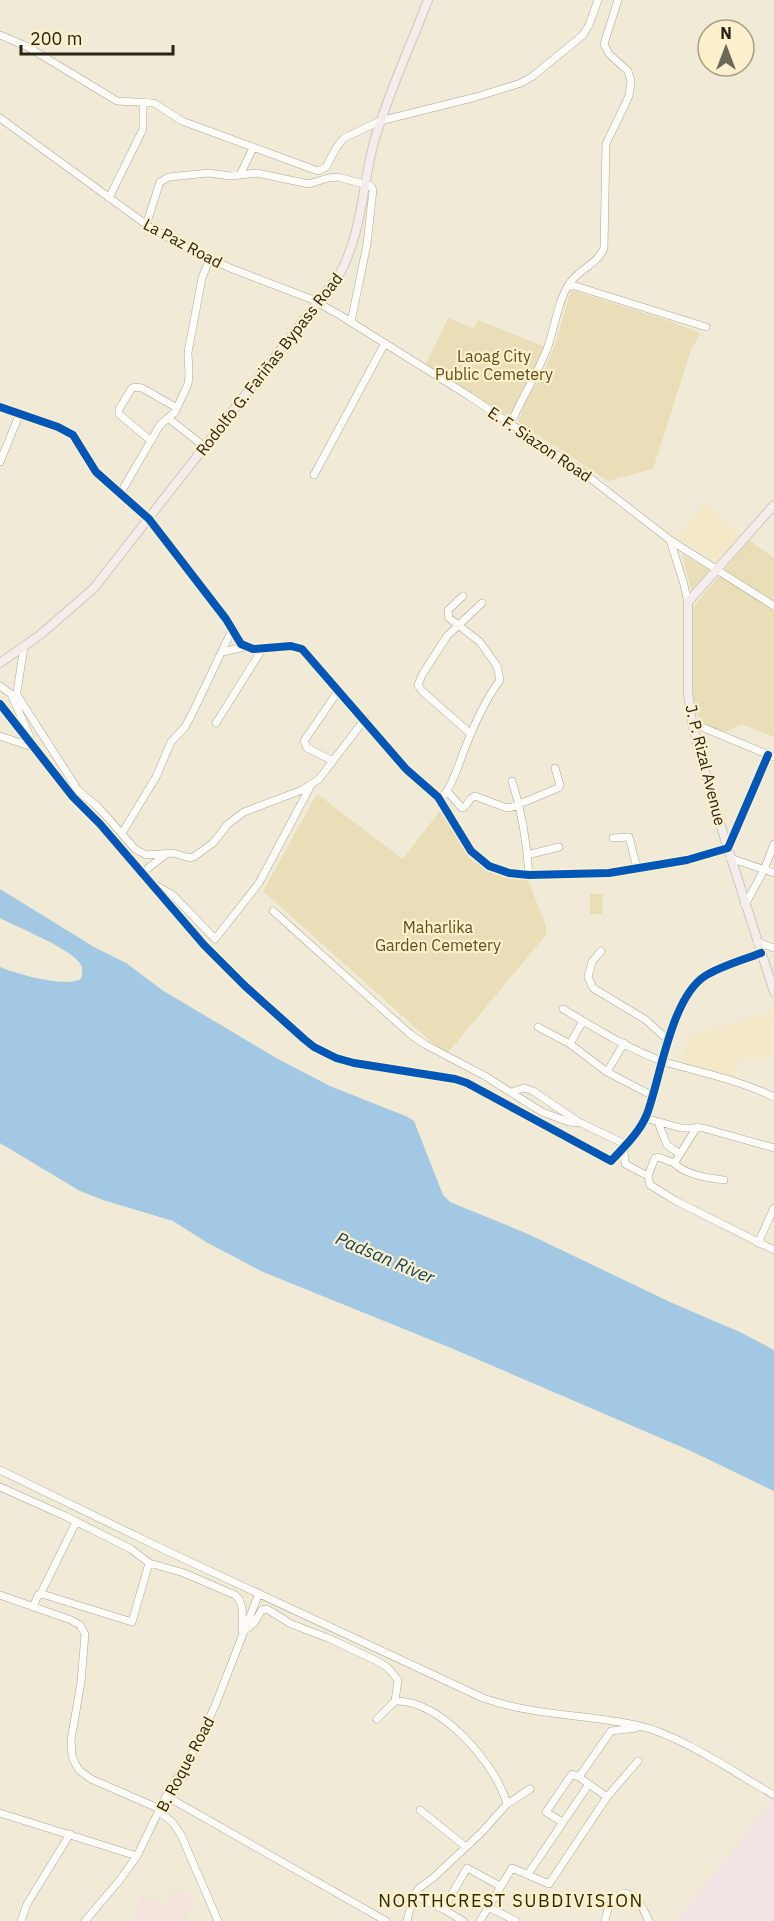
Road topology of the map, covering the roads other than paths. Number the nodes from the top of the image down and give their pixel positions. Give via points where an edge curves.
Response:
1 (428, 0) edge
2 (598, 0) edge
3 (618, 0) edge
4 (0, 35) edge
5 (143, 102) junction
6 (0, 118) edge
7 (381, 121) junction
8 (253, 148) junction
9 (240, 175) junction
10 (365, 185) junction
11 (109, 198) junction
12 (146, 225) junction
13 (210, 258) junction
14 (569, 284) junction
15 (319, 303) junction
16 (351, 322) junction
17 (706, 327) dead end
18 (385, 343) junction
19 (0, 407) edge
20 (177, 408) junction
21 (20, 414) junction
22 (168, 418) junction
23 (511, 423) junction
24 (151, 441) junction
25 (205, 447) junction
26 (0, 462) edge
27 (314, 475) dead end
28 (120, 494) junction
29 (774, 506) edge
30 (149, 519) junction
31 (670, 540) junction
32 (716, 569) junction
33 (463, 596) dead end
34 (688, 602) junction
35 (482, 603) dead end
36 (774, 606) edge
37 (459, 627) junction
38 (232, 630) junction
39 (245, 646) junction
40 (24, 647) junction
41 (263, 648) junction
42 (222, 652) junction
43 (1, 662) edge
44 (0, 686) edge
45 (339, 690) junction
46 (16, 698) junction
47 (0, 705) edge
48 (365, 719) junction
49 (216, 723) dead end
50 (692, 723) junction
51 (471, 734) junction
52 (0, 736) edge
53 (35, 748) junction
54 (771, 756) edge
55 (333, 761) junction
56 (555, 768) dead end
57 (512, 781) dead end
58 (310, 785) junction
59 (447, 791) junction
60 (440, 800) junction
61 (519, 803) junction
62 (122, 833) junction
63 (613, 838) dead end
64 (774, 844) edge
65 (559, 848) dead end
66 (728, 848) junction
67 (167, 853) junction
68 (527, 855) junction
69 (730, 858) junction
70 (637, 868) junction
71 (764, 870) junction
72 (142, 873) junction
73 (774, 873) edge
74 (529, 875) junction
75 (152, 885) junction
76 (745, 905) junction
77 (273, 911) dead end
78 (757, 942) junction
79 (773, 945) edge
80 (601, 951) dead end
81 (760, 953) junction
82 (774, 992) edge
83 (563, 1010) dead end
84 (583, 1021) junction
85 (538, 1028) dead end
86 (669, 1041) junction
87 (624, 1042) junction
88 (570, 1044) junction
89 (663, 1061) junction
90 (608, 1072) junction
91 (512, 1092) junction
92 (652, 1096) junction
93 (774, 1097) edge
94 (645, 1118) junction
95 (658, 1122) junction
96 (581, 1123) junction
97 (697, 1127) junction
98 (627, 1144) junction
99 (774, 1148) edge
100 (680, 1154) junction
101 (674, 1163) junction
102 (648, 1176) junction
103 (724, 1180) dead end
104 (774, 1209) edge
105 (758, 1243) junction
106 (774, 1250) edge
107 (0, 1470) edge
108 (0, 1487) edge
109 (76, 1522) junction
110 (149, 1563) junction
111 (260, 1593) junction
112 (40, 1594) junction
113 (0, 1595) edge
114 (33, 1607) junction
115 (243, 1632) junction
116 (395, 1701) junction
117 (377, 1719) dead end
118 (642, 1727) junction
119 (638, 1761) dead end
120 (579, 1777) junction
121 (589, 1784) junction
122 (530, 1789) dead end
123 (774, 1795) edge
124 (166, 1796) junction
125 (606, 1797) junction
126 (507, 1804) junction
127 (159, 1810) junction
128 (420, 1810) dead end
129 (0, 1813) edge
130 (562, 1822) junction
131 (70, 1834) junction
132 (466, 1847) junction
133 (137, 1856) junction
134 (528, 1874) junction
135 (500, 1887) junction
136 (414, 1895) junction
137 (488, 1907) junction
138 (443, 1909) junction
139 (21, 1921) edge
140 (86, 1921) edge
141 (218, 1921) edge
142 (386, 1921) edge
143 (407, 1921) edge
144 (463, 1921) edge
145 (480, 1921) edge
146 (516, 1921) edge
147 (604, 1921) edge
148 (649, 1921) edge

1 - 7 main road, Rodolfo G. Fariñas Bypass Road
2 - 7 street via 583,35 533,76 488,93
3 - 14 street via 604,44 632,81 606,144 605,241 599,257
4 - 5 street via 28,47 109,98
5 - 8 street via 154,103 182,121
5 - 11 street via 143,129
6 - 11 street, La Paz Road
7 - 8 street via 344,138 322,170 312,170
7 - 10 main road, Rodolfo G. Fariñas Bypass Road
8 - 9 street
9 - 10 street via 257,172 309,184 338,177
9 - 12 street via 166,177 160,182
10 - 15 main road, Rodolfo G. Fariñas Bypass Road via 350,256
10 - 16 street via 373,190
11 - 12 street, La Paz Road
12 - 13 street, La Paz Road
13 - 15 street, La Paz Road
13 - 20 street via 202,278 188,352 189,379
14 - 17 street
14 - 23 street via 548,346
15 - 16 street, La Paz Road
15 - 25 main road, Rodolfo G. Fariñas Bypass Road
16 - 18 street, E. F. Siazon Road
18 - 23 street, E. F. Siazon Road
18 - 27 street
19 - 21 street
20 - 22 street
20 - 24 street via 142,388 132,388 119,414
21 - 26 street
21 - 28 street via 73,435 96,472
22 - 24 street
22 - 25 street
23 - 31 street, E. F. Siazon Road
24 - 28 street
25 - 30 main road, Rodolfo G. Fariñas Bypass Road
28 - 30 street
29 - 32 main road
30 - 38 street
30 - 40 main road, Rodolfo G. Fariñas Bypass Road via 94,588
31 - 32 street, E. F. Siazon Road
31 - 34 street
32 - 34 main road
32 - 36 street, E. F. Siazon Road
33 - 37 street via 448,610 449,618
34 - 50 main road, J. P. Rizal Avenue
35 - 37 street
37 - 51 street via 480,642 501,677
37 - 51 street via 447,636 418,685
38 - 39 street
38 - 42 street
39 - 41 street
39 - 42 street
40 - 43 main road, Rodolfo G. Fariñas Bypass Road
40 - 46 street
41 - 45 street via 300,647
41 - 49 street
42 - 62 street via 192,714 171,742 156,777
44 - 46 street
45 - 48 street
45 - 55 street via 304,741 307,748
46 - 53 street
46 - 62 street via 78,790
47 - 53 street
48 - 55 street
48 - 60 street via 406,769
50 - 54 street
50 - 66 main road, J. P. Rizal Avenue
51 - 59 street
52 - 53 street
53 - 72 street
54 - 66 street
55 - 58 street
56 - 61 street via 558,788
57 - 61 street
58 - 67 street via 244,812 195,856
58 - 75 street via 259,883 215,939 173,895
59 - 60 street
59 - 61 street via 462,808 475,796 510,808
60 - 74 street via 478,858 500,871
61 - 68 street
62 - 67 street via 142,854
63 - 70 street via 629,837
64 - 71 street
65 - 68 street
66 - 69 main road, J. P. Rizal Avenue
66 - 70 street
67 - 72 street
68 - 74 street
69 - 71 street
69 - 76 main road, J. P. Rizal Avenue
70 - 74 street via 609,873
71 - 73 street
71 - 76 street
72 - 75 street
75 - 98 street via 204,945 314,1047 354,1063 467,1083 612,1161
76 - 78 main road, J. P. Rizal Avenue
77 - 91 street via 410,1034
78 - 79 street
78 - 81 main road, J. P. Rizal Avenue
80 - 86 street via 588,976 593,988 646,1020
81 - 82 main road, J. P. Rizal Avenue
81 - 86 street via 705,976 689,991
83 - 84 street
84 - 87 street
84 - 88 street
85 - 88 street
86 - 89 street
87 - 89 street
87 - 90 street
88 - 90 street
89 - 92 street
89 - 93 street via 738,1082
90 - 92 street
91 - 96 street via 542,1112
91 - 96 street via 525,1088 533,1091
92 - 94 street
94 - 95 street
94 - 98 street
95 - 97 street via 681,1128
95 - 100 street via 667,1145
96 - 98 street
97 - 99 street
97 - 100 street
98 - 102 street via 625,1164
100 - 101 street
101 - 102 street via 656,1157
101 - 103 street via 699,1175
102 - 105 street via 652,1187
104 - 105 street
105 - 106 street
107 - 111 street
108 - 109 street
109 - 110 street via 131,1549
109 - 112 street
110 - 112 street via 132,1622
110 - 115 street via 184,1573 239,1598
111 - 115 street, B. Roque Road
111 - 118 street via 508,1707
112 - 114 street
113 - 114 street
114 - 127 street via 76,1622 85,1634 71,1740 79,1770
115 - 116 street via 262,1610 267,1610 388,1668 398,1680
115 - 124 street, B. Roque Road via 209,1722
116 - 117 street
116 - 126 street via 419,1704 464,1738 496,1776
118 - 120 street via 607,1734
118 - 123 street via 671,1737
119 - 125 street
120 - 121 street
120 - 130 street via 572,1774 546,1812
121 - 125 street
121 - 130 street
122 - 126 street
124 - 127 street, B. Roque Road
124 - 142 street
125 - 134 street via 549,1884
126 - 132 street
127 - 133 street, B. Roque Road
127 - 141 street via 181,1835
128 - 132 street
129 - 131 street
130 - 134 street
131 - 133 street
131 - 139 street via 27,1904
132 - 136 street
133 - 140 street, B. Roque Road
134 - 135 street via 512,1868
135 - 137 street
135 - 138 street via 467,1868
136 - 138 street
136 - 143 street
137 - 145 street
137 - 146 street
138 - 144 street
147 - 148 street via 614,1898 625,1893 635,1897

